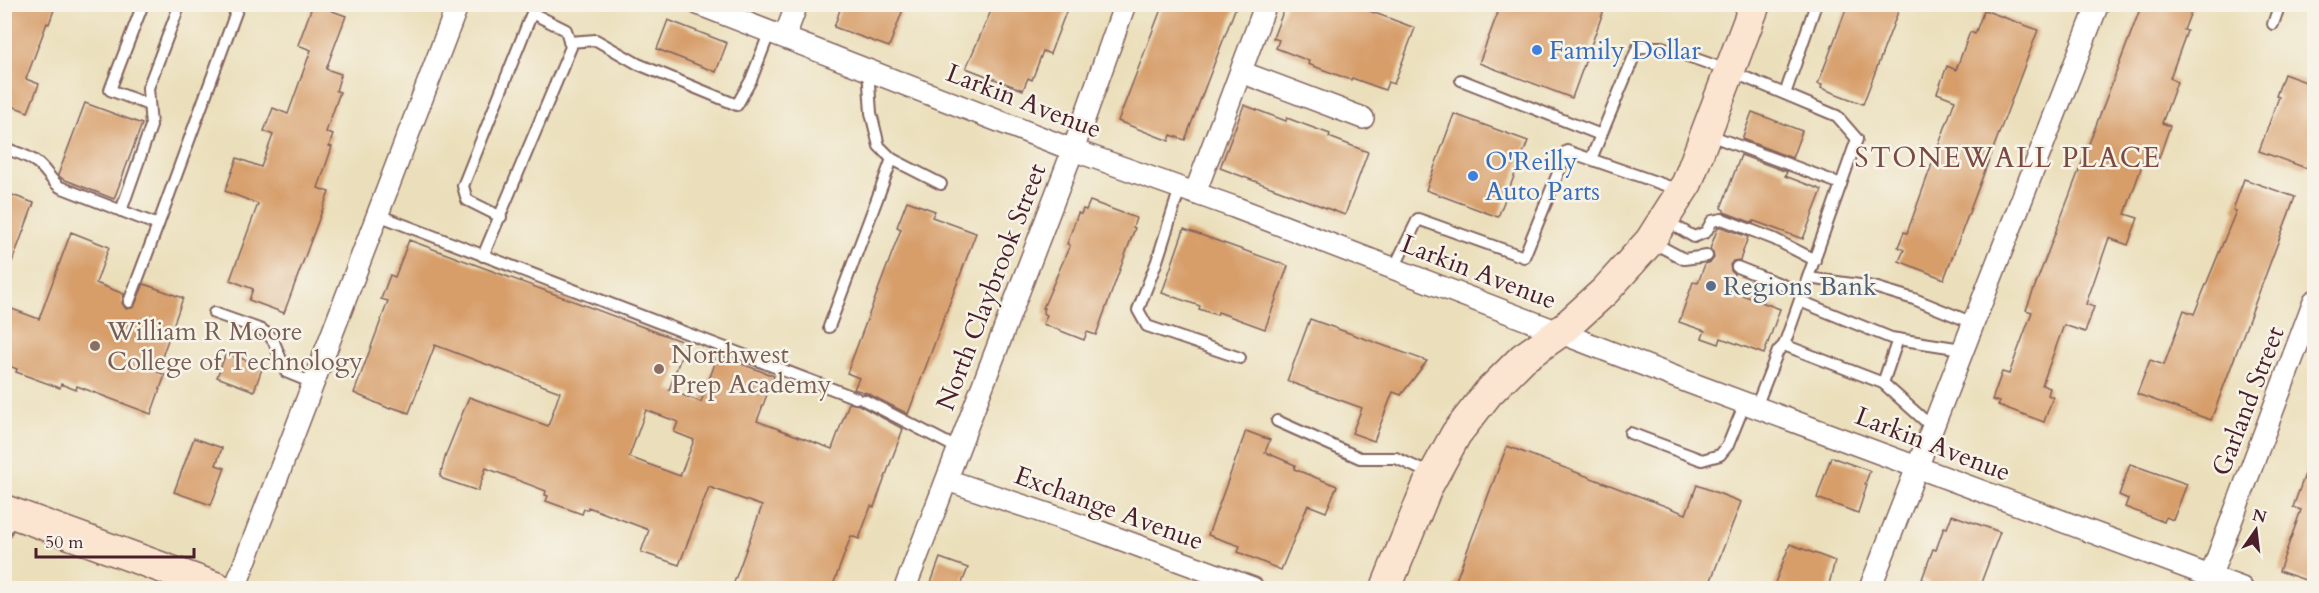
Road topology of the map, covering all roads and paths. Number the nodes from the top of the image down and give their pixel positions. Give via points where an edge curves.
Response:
1 (143, 4) edge
2 (180, 4) edge
3 (238, 4) edge
4 (458, 4) edge
5 (698, 4) edge
6 (797, 4) edge
7 (1125, 4) edge
8 (1266, 4) edge
9 (1755, 4) edge
10 (1816, 4) edge
11 (2098, 4) edge
12 (2280, 4) edge
13 (2273, 24) dead end
14 (777, 34) junction
15 (569, 42) junction
16 (868, 69) junction
17 (1730, 71) junction
18 (1241, 72) junction
19 (1461, 80) dead end
20 (1785, 94) junction
21 (149, 105) junction
22 (1363, 118) dead end
23 (1706, 133) junction
24 (1601, 135) junction
25 (4, 148) edge
26 (1073, 150) junction
27 (892, 159) junction
28 (1591, 159) junction
29 (941, 184) dead end
30 (1841, 184) junction
31 (1188, 191) junction
32 (1682, 191) junction
33 (121, 211) junction
34 (378, 215) junction
35 (501, 216) junction
36 (158, 225) junction
37 (1657, 230) junction
38 (483, 256) junction
39 (1707, 256) dead end
40 (1815, 260) junction
41 (1737, 267) dead end
42 (1394, 268) junction
43 (1808, 278) junction
44 (1801, 297) junction
45 (2314, 301) edge
46 (129, 302) dead end
47 (214, 313) dead end
48 (1973, 323) junction
49 (829, 327) dead end
50 (1560, 332) junction
51 (1898, 339) junction
52 (1784, 345) junction
53 (1962, 350) junction
54 (1240, 358) dead end
55 (313, 383) junction
56 (1883, 383) junction
57 (1751, 405) junction
58 (1277, 421) dead end
59 (1932, 427) junction
60 (1630, 433) dead end
61 (959, 449) junction
62 (1916, 467) junction
63 (1433, 476) junction
64 (947, 480) junction
65 (7, 519) edge
66 (2208, 583) edge
67 (205, 586) edge
68 (235, 588) edge
69 (905, 588) edge
70 (1253, 588) edge
71 (1386, 588) edge
72 (1870, 588) edge
73 (2242, 588) edge

1 - 21 lane via 110,90
2 - 21 lane via 148,88
3 - 36 lane
4 - 34 street
5 - 14 street, Larkin Avenue
6 - 14 street
7 - 26 street, North Claybrook Street
8 - 18 street
9 - 17 main road
10 - 20 lane
11 - 48 street
12 - 13 lane
14 - 15 lane via 737,105 638,64 596,40
14 - 16 street, Larkin Avenue
15 - 35 lane via 571,47
15 - 35 lane via 566,30 532,13 463,186 467,200
16 - 26 street, Larkin Avenue
16 - 27 lane via 871,113 879,146
17 - 20 lane
17 - 23 main road
17 - 24 lane via 1662,47 1638,47
18 - 22 street
18 - 31 street
19 - 24 lane
20 - 30 lane via 1838,116 1857,139
21 - 33 lane via 151,126
23 - 30 lane
23 - 32 main road
24 - 28 lane
25 - 33 lane via 38,163 60,187
26 - 31 street, Larkin Avenue
26 - 61 street, North Claybrook Street
27 - 29 lane
27 - 49 lane
28 - 32 lane
28 - 42 lane via 1567,151 1524,257 1418,219
30 - 40 lane
31 - 42 street, Larkin Avenue
31 - 54 lane via 1138,310 1147,326
32 - 37 main road
33 - 36 lane
34 - 38 lane
34 - 55 street
35 - 38 lane
36 - 46 lane
37 - 39 lane via 1684,260
37 - 40 lane via 1694,237 1706,232 1712,220 1722,219
37 - 50 main road via 1605,291
38 - 61 lane via 860,399
40 - 43 lane
41 - 44 lane
42 - 50 street, Larkin Avenue
43 - 44 lane
43 - 48 lane via 1874,287
44 - 51 lane
44 - 52 lane
45 - 66 street, Garland Street
47 - 55 lane via 262,330 269,335 286,372
48 - 53 street
50 - 57 street, Larkin Avenue
50 - 63 main road via 1523,358 1488,393 1456,434
51 - 53 lane
51 - 56 lane
52 - 56 lane
52 - 57 lane
53 - 59 street
55 - 68 street
56 - 59 lane
57 - 60 lane via 1720,455 1702,460
57 - 62 street, Larkin Avenue
58 - 63 lane via 1360,458 1396,458
59 - 62 street
61 - 64 street, North Claybrook Street
62 - 66 street, Larkin Avenue
62 - 72 street
63 - 71 main road
64 - 69 street, North Claybrook Street
64 - 70 street, Exchange Avenue
65 - 67 main road
66 - 73 street, Larkin Avenue

